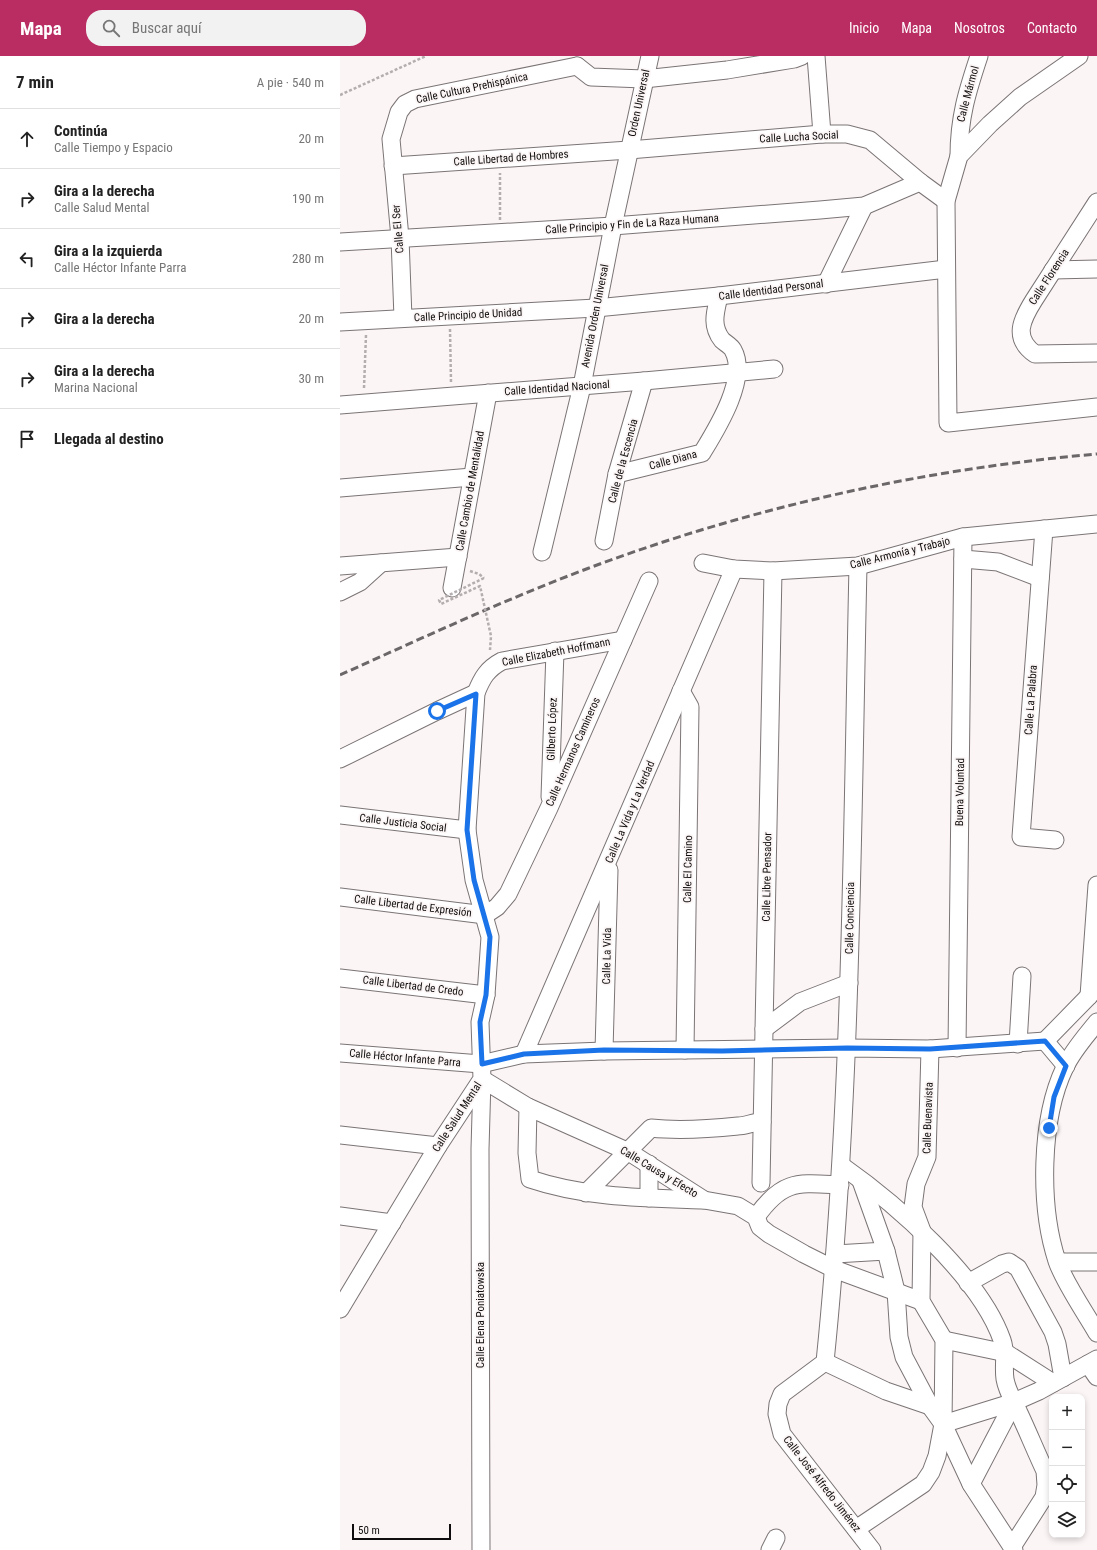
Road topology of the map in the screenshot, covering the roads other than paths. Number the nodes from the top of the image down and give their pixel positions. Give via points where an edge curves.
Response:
1 (650, 56) edge
2 (802, 56) edge
3 (816, 56) edge
4 (968, 56) edge
5 (979, 56) edge
6 (1079, 56) edge
7 (578, 61) edge
8 (644, 79) junction
9 (971, 80) junction
10 (822, 134) junction
11 (392, 139) joint
12 (629, 150) junction
13 (959, 156) junction
14 (392, 166) junction
15 (920, 182) junction
16 (946, 201) junction
17 (1097, 202) edge
18 (864, 206) junction
19 (613, 226) junction
20 (400, 238) junction
21 (340, 242) edge
22 (946, 269) junction
23 (1097, 269) edge
24 (1053, 270) junction
25 (826, 284) junction
26 (719, 296) junction
27 (596, 308) junction
28 (403, 318) junction
29 (340, 322) edge
30 (1097, 353) edge
31 (774, 369) dead end
32 (738, 372) junction
33 (644, 381) junction
34 (582, 386) junction
35 (488, 393) junction
36 (340, 405) edge
37 (1097, 408) edge
38 (617, 474) junction
39 (472, 477) junction
40 (340, 488) edge
41 (1097, 524) edge
42 (1044, 529) junction
43 (963, 538) junction
44 (604, 541) dead end
45 (542, 552) dead end
46 (458, 557) junction
47 (963, 558) junction
48 (381, 563) junction
49 (703, 563) dead end
50 (340, 566) edge
51 (858, 566) junction
52 (734, 569) junction
53 (773, 571) junction
54 (1040, 578) junction
55 (649, 581) dead end
56 (452, 588) dead end
57 (340, 592) edge
58 (623, 640) junction
59 (556, 651) junction
60 (681, 691) junction
61 (476, 694) junction
62 (340, 759) edge
63 (549, 808) junction
64 (340, 815) edge
65 (467, 830) junction
66 (1055, 840) dead end
67 (609, 862) junction
68 (1097, 885) edge
69 (340, 897) edge
70 (485, 915) junction
71 (1022, 976) dead end
72 (340, 978) edge
73 (849, 983) junction
74 (1093, 990) edge
75 (486, 995) junction
76 (1097, 1022) edge
77 (764, 1028) junction
78 (1045, 1041) junction
79 (1018, 1044) junction
80 (847, 1048) junction
81 (957, 1048) junction
82 (930, 1049) junction
83 (604, 1050) junction
84 (685, 1050) junction
85 (764, 1050) junction
86 (340, 1053) edge
87 (524, 1054) junction
88 (1066, 1066) junction
89 (482, 1072) junction
90 (528, 1107) junction
91 (762, 1122) junction
92 (340, 1135) edge
93 (438, 1146) junction
94 (629, 1152) junction
95 (649, 1164) junction
96 (842, 1166) junction
97 (860, 1178) junction
98 (761, 1183) dead end
99 (840, 1185) junction
100 (586, 1193) junction
101 (649, 1198) junction
102 (704, 1200) junction
103 (340, 1216) edge
104 (756, 1217) junction
105 (392, 1223) junction
106 (922, 1231) junction
107 (886, 1251) junction
108 (835, 1261) junction
109 (1058, 1262) junction
110 (1097, 1262) edge
111 (968, 1282) junction
112 (896, 1291) junction
113 (343, 1300) edge
114 (922, 1301) junction
115 (1097, 1333) edge
116 (944, 1340) junction
117 (1006, 1353) junction
118 (825, 1362) junction
119 (1094, 1367) edge
120 (1058, 1380) junction
121 (1014, 1402) junction
122 (930, 1406) junction
123 (943, 1424) junction
124 (971, 1484) junction
125 (864, 1542) edge
126 (1013, 1548) edge
127 (482, 1550) edge

1 - 8 street, Orden Universal
2 - 8 street via 727,70
3 - 10 street
4 - 9 street
5 - 9 street, Calle Mármol
6 - 13 street via 1020,97
7 - 8 street via 591,76
7 - 11 street, Calle Cultura Prehispánica via 415,99 405,104 399,112
8 - 12 street, Orden Universal
9 - 13 street, Calle Mármol via 959,131
10 - 12 street, Calle Lucha Social
10 - 15 street, Calle Lucha Social via 847,134 870,140
11 - 14 street, Calle El Ser
12 - 14 street, Calle Libertad de Hombres
12 - 19 street, Avenida Orden Universal
13 - 16 street
14 - 20 street, Calle El Ser
15 - 16 street, Calle Lucha Social
15 - 18 street, Calle Principio y Fin de La Raza Humana
16 - 22 street
17 - 24 street, Calle Florencia
18 - 19 street, Calle Principio y Fin de La Raza Humana
18 - 25 street
19 - 20 street, Calle Principio y Fin de La Raza Humana
19 - 27 street, Avenida Orden Universal
20 - 21 street, Calle Principio y Fin de La Raza Humana
20 - 28 street, Calle El Ser
22 - 25 street, Calle Identidad Personal
22 - 37 street via 948,423
23 - 24 street
24 - 30 street, Calle Florencia via 1024,316 1021,327 1026,348 1035,354
25 - 26 street, Calle Identidad Personal
26 - 27 street, Calle Identidad Personal
26 - 32 street, Calle Diana via 714,318 715,330 733,350
27 - 28 street, Calle Principio de Unidad
27 - 34 street, Avenida Orden Universal
28 - 29 street, Calle Principio de Unidad
31 - 32 street, Calle Identidad Nacional
32 - 33 street, Calle Identidad Nacional
32 - 38 street, Calle Diana via 726,412 702,453
33 - 34 street, Calle Identidad Nacional
33 - 38 street, Calle de la Escencia
34 - 35 street, Calle Identidad Nacional
34 - 45 street, Avenida Orden Universal
35 - 36 street, Calle Identidad Nacional
35 - 39 street, Calle Cambio de Mentalidad
38 - 44 street, Calle de la Escencia
39 - 40 street
39 - 46 street, Calle Cambio de Mentalidad
41 - 42 street, Calle Armonía y Trabajo
42 - 43 street, Calle Armonía y Trabajo
42 - 54 street, Calle La Palabra
43 - 47 street, Buena Voluntad
43 - 51 street, Calle Armonía y Trabajo
46 - 48 street
46 - 56 street, Calle Cambio de Mentalidad
47 - 54 street via 998,562
47 - 81 street, Buena Voluntad
48 - 50 street
48 - 57 street via 360,582
49 - 52 street, Calle Armonía y Trabajo
51 - 53 street, Calle Armonía y Trabajo
51 - 73 street, Calle Conciencia
52 - 53 street, Calle Armonía y Trabajo
52 - 60 street, Calle La Vida y La Verdad
53 - 77 street, Calle Libre Pensador
54 - 66 street, Calle La Palabra via 1021,837
55 - 58 street, Calle Hermanos Camineros
58 - 59 street, Calle Elizabeth Hoffmann
58 - 63 street, Calle Hermanos Camineros
59 - 61 street, Calle Elizabeth Hoffmann via 502,661 490,667 482,678
59 - 63 street, Gilberto López
60 - 67 street, Calle La Vida y La Verdad
60 - 84 street, Calle El Camino via 690,708
61 - 62 street
61 - 65 street
63 - 70 street, Calle Hermanos Camineros via 508,894 497,907
64 - 65 street, Calle Justicia Social
65 - 70 street via 474,880
67 - 83 street, Calle La Vida
67 - 87 street, Calle La Vida y La Verdad
68 - 74 street
69 - 70 street, Calle Libertad de Expresión
70 - 75 street via 490,937
71 - 79 street
72 - 75 street, Calle Libertad de Credo
73 - 77 street via 800,1002
73 - 80 street, Calle Conciencia
74 - 78 street
75 - 89 street via 480,1022
76 - 88 street via 1080,1042
77 - 85 street, Calle Libre Pensador
78 - 79 street, Calle Héctor Infante Parra
78 - 88 street
79 - 81 street, Calle Héctor Infante Parra
80 - 82 street, Calle Héctor Infante Parra
80 - 85 street, Calle Héctor Infante Parra
80 - 96 street, Calle Conciencia
81 - 82 street, Calle Héctor Infante Parra
82 - 106 street, Calle Buenavista via 927,1157 916,1184 913,1207
83 - 84 street, Calle Héctor Infante Parra
83 - 87 street, Calle Héctor Infante Parra
84 - 85 street, Calle Héctor Infante Parra
85 - 91 street, Calle Libre Pensador
86 - 89 street, Calle Héctor Infante Parra
87 - 89 street, Calle Héctor Infante Parra
88 - 109 street via 1054,1097 1045,1160 1045,1207
89 - 90 street, Calle Causa y Efecto
89 - 93 street, Calle Salud Mental
89 - 127 street, Calle Elena Poniatowska
90 - 94 street, Calle Causa y Efecto
90 - 100 street via 527,1153 530,1179
91 - 94 street via 740,1126 665,1130 651,1128
91 - 98 street, Calle Libre Pensador
92 - 93 street
93 - 105 street, Calle Salud Mental
94 - 95 street, Calle Causa y Efecto
94 - 100 street
95 - 101 street
95 - 102 street, Calle Causa y Efecto
96 - 97 street
96 - 99 street, Calle Conciencia
97 - 106 street
97 - 107 street
99 - 104 street via 799,1183 780,1190
99 - 108 street, Calle Conciencia
100 - 101 street
101 - 102 street
102 - 104 street, Calle Causa y Efecto via 738,1206
103 - 105 street
104 - 108 street, Calle Causa y Efecto via 760,1227 770,1234
105 - 113 street, Calle Salud Mental
106 - 111 street
106 - 114 street
107 - 108 street
107 - 112 street
108 - 112 street, Calle Causa y Efecto
108 - 118 street, Calle Conciencia
109 - 110 street
109 - 115 street
111 - 117 street via 988,1311
111 - 120 street via 1009,1262 1018,1268 1053,1332 1057,1344
112 - 114 street, Calle Causa y Efecto
112 - 122 street via 899,1337 904,1357
114 - 116 street
116 - 117 street
116 - 123 street
117 - 120 street
117 - 121 street via 1005,1380
118 - 122 street via 886,1391
118 - 125 street, Calle José Alfredo Jiménez via 782,1394 777,1414 782,1434
119 - 120 street
120 - 121 street
121 - 123 street
121 - 124 street
121 - 126 street via 1044,1471 1046,1486 1044,1497
122 - 123 street
123 - 124 street
123 - 125 street via 937,1456 923,1484
124 - 126 street

